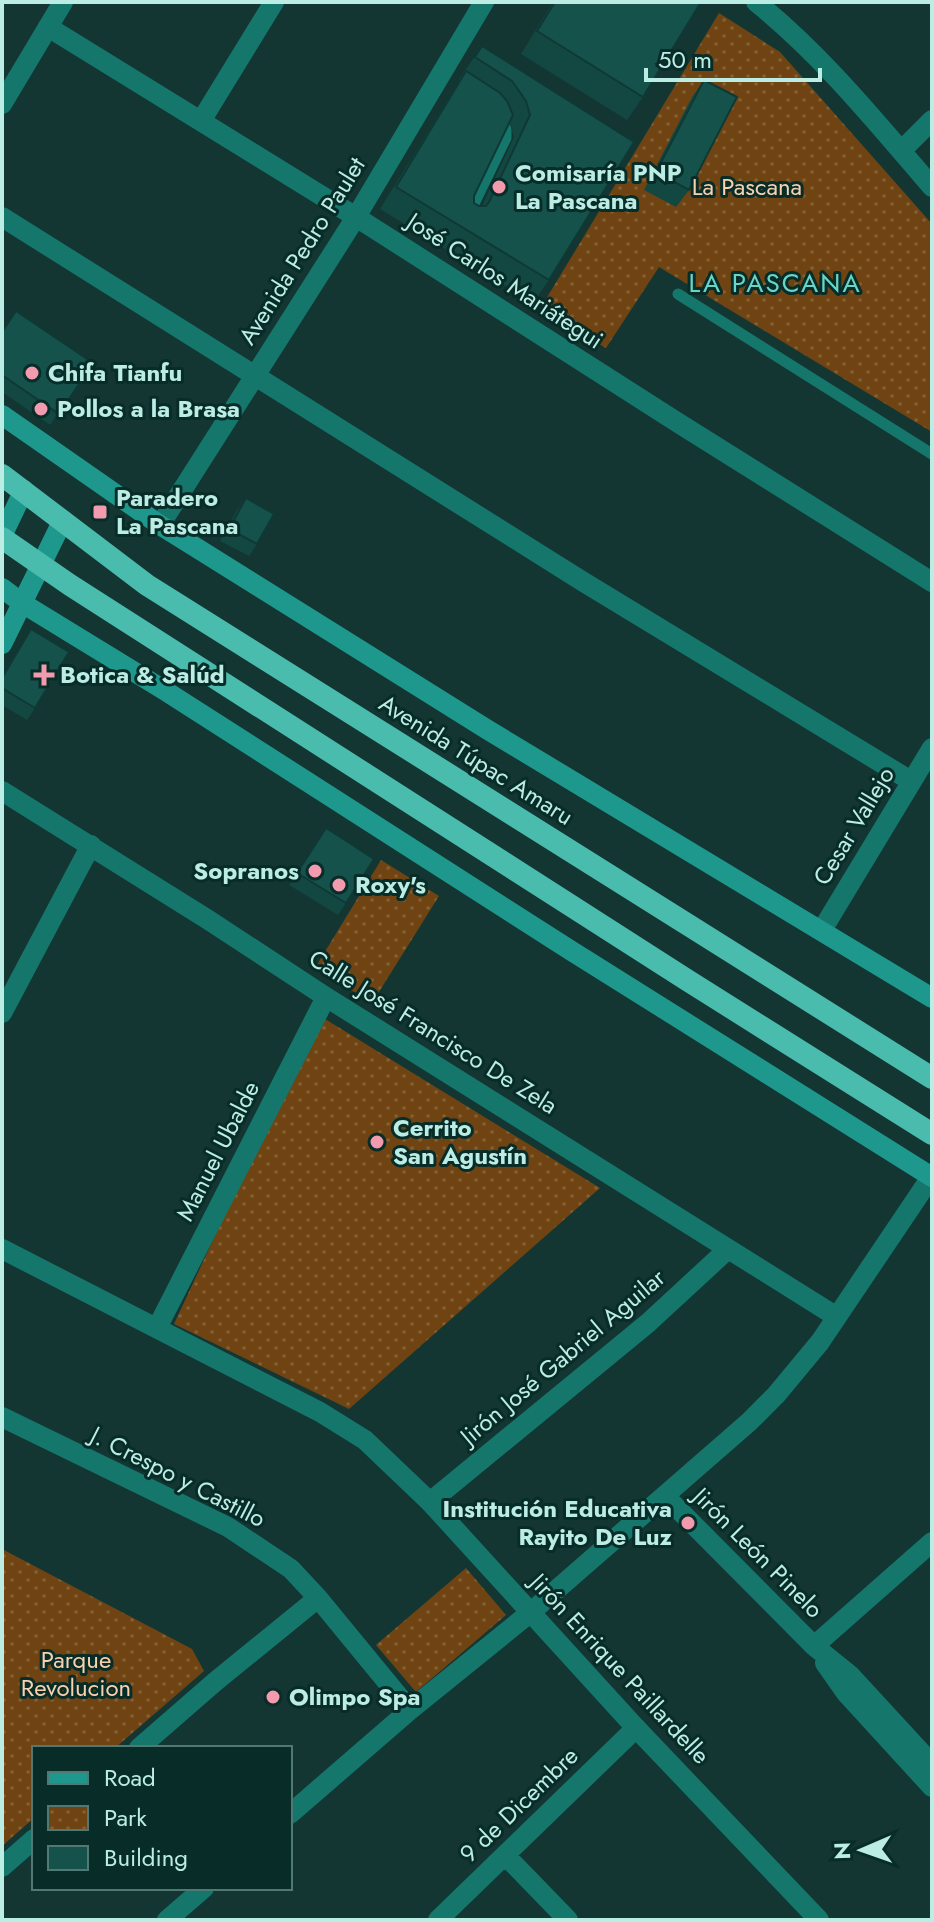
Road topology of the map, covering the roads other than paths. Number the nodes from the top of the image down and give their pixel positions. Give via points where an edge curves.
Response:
1 (63, 2) edge
2 (274, 2) edge
3 (484, 2) edge
4 (756, 2) edge
5 (48, 27) junction
6 (2, 104) edge
7 (493, 113) edge
8 (932, 120) edge
9 (201, 121) junction
10 (901, 151) junction
11 (932, 187) edge
12 (2, 217) edge
13 (356, 217) junction
14 (466, 221) edge
15 (678, 294) dead end
16 (255, 375) junction
17 (2, 415) edge
18 (932, 454) edge
19 (2, 475) edge
20 (24, 490) junction
21 (63, 520) junction
22 (160, 525) junction
23 (2, 537) edge
24 (41, 566) junction
25 (932, 582) edge
26 (2, 588) edge
27 (22, 603) junction
28 (2, 644) edge
29 (932, 748) edge
30 (911, 781) junction
31 (2, 791) edge
32 (91, 845) junction
33 (822, 930) junction
34 (326, 997) junction
35 (932, 998) edge
36 (2, 1013) edge
37 (932, 1078) edge
38 (932, 1134) edge
39 (932, 1177) edge
40 (2, 1249) edge
41 (727, 1250) junction
42 (837, 1317) junction
43 (157, 1328) junction
44 (2, 1417) edge
45 (665, 1496) junction
46 (430, 1502) junction
47 (932, 1542) edge
48 (318, 1598) junction
49 (531, 1612) junction
50 (814, 1646) junction
51 (410, 1710) junction
52 (636, 1728) junction
53 (141, 1746) edge
54 (932, 1764) edge
55 (932, 1787) edge
56 (292, 1812) edge
57 (32, 1841) edge
58 (505, 1855) junction
59 (2, 1867) edge
60 (202, 1890) edge
61 (167, 1920) edge
62 (438, 1920) edge
63 (568, 1920) edge
64 (819, 1920) edge

1 - 5 street
2 - 9 street
3 - 13 street, Avenida Pedro Paulet via 444,81
4 - 10 street via 823,64
5 - 6 street
5 - 9 street, José Carlos Mariátegui
7 - 14 lane via 506,129 506,138
8 - 10 street
9 - 13 street, José Carlos Mariátegui
10 - 11 street
12 - 16 street
13 - 16 street, Avenida Pedro Paulet
13 - 25 street, José Carlos Mariátegui
15 - 18 lane
16 - 22 street, Avenida Pedro Paulet
16 - 30 street
17 - 22 main road, Avenida Túpac Amaru
19 - 20 highway, Avenida Túpac Amaru
20 - 21 highway, Avenida Túpac Amaru
20 - 23 main road
21 - 24 main road
21 - 37 highway, Avenida Túpac Amaru via 147,585
22 - 33 main road, Avenida Túpac Amaru
23 - 24 highway
24 - 27 main road
24 - 38 highway
26 - 27 main road
27 - 28 main road
27 - 39 main road
29 - 30 street, Cesar Vallejo
30 - 33 street, Cesar Vallejo
31 - 32 street, Calle José Francisco De Zela
32 - 34 street, Calle José Francisco De Zela
32 - 36 street
33 - 35 main road, Avenida Túpac Amaru
34 - 41 street, Calle José Francisco De Zela
34 - 43 street, Manuel Ubalde
39 - 42 street
40 - 43 street, Jirón Enrique Paillardelle
41 - 42 street, Calle José Francisco De Zela
41 - 46 street, Jirón José Gabriel Aguilar via 648,1323
42 - 45 street via 776,1395
43 - 46 street, Jirón Enrique Paillardelle via 365,1440
44 - 48 street, J. Crespo y Castillo via 228,1527 291,1569
45 - 49 street
45 - 50 street, Jirón León Pinelo
46 - 49 street, Jirón Enrique Paillardelle
47 - 50 street
48 - 51 street, J. Crespo y Castillo
48 - 53 street
49 - 51 street
49 - 52 street, Jirón Enrique Paillardelle
50 - 54 street, Jirón León Pinelo via 850,1675
50 - 55 street, Jirón León Pinelo via 846,1693
51 - 56 street
52 - 58 street, 9 de Dicembre
52 - 64 street, Jirón Enrique Paillardelle
57 - 59 street
58 - 62 street, 9 de Dicembre
58 - 63 street
60 - 61 street

